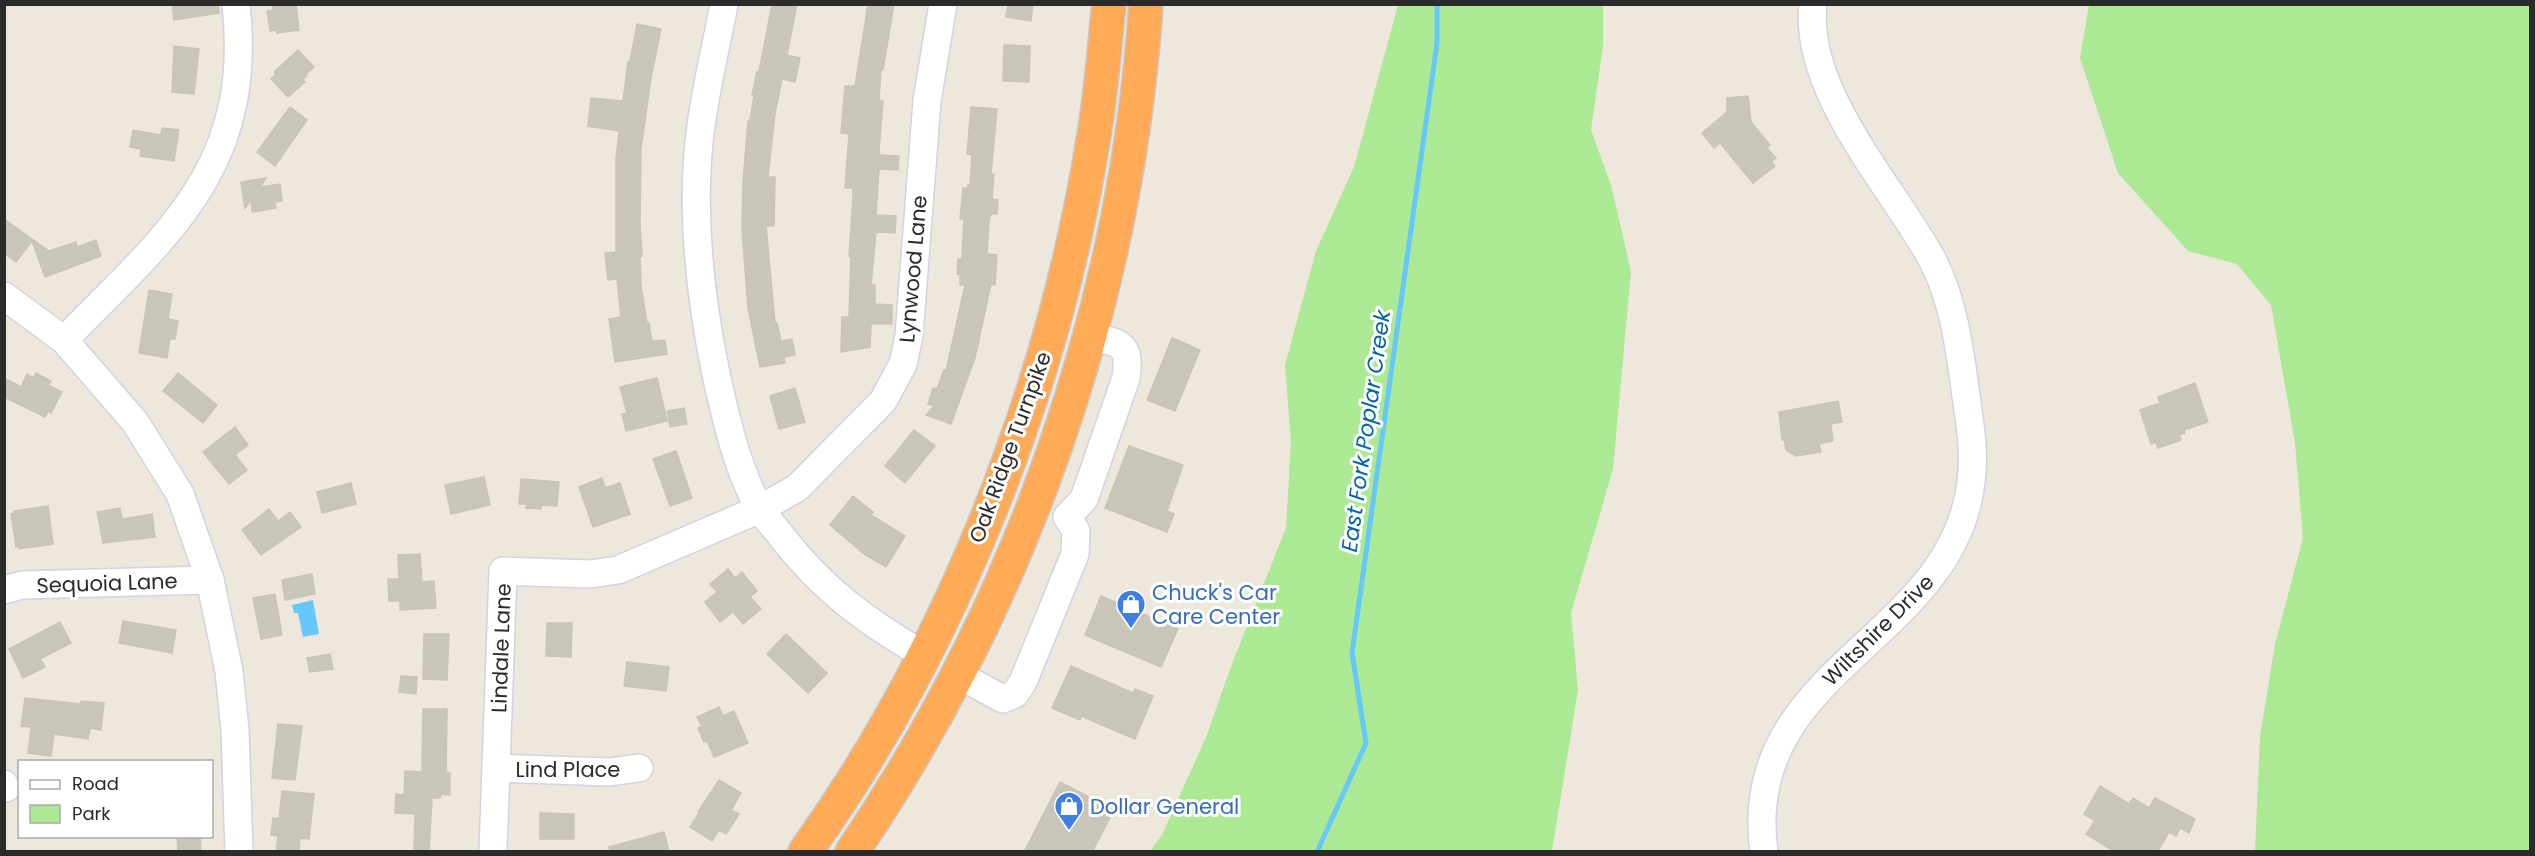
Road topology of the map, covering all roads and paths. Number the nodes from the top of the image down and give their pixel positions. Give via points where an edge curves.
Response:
1 (236, 4) edge
2 (724, 4) edge
3 (943, 4) edge
4 (1108, 4) edge
5 (1146, 4) edge
6 (1813, 4) edge
7 (4, 296) edge
8 (1089, 337) junction
9 (64, 340) junction
10 (1034, 503) junction
11 (760, 509) junction
12 (1067, 517) junction
13 (210, 580) junction
14 (4, 590) edge
15 (924, 655) junction
16 (957, 674) junction
17 (496, 768) junction
18 (639, 768) dead end
19 (239, 852) edge
20 (493, 852) edge
21 (805, 852) edge
22 (852, 852) edge
23 (1764, 852) edge

1 - 9 street via 240,41 237,82 228,128 210,171 190,206 163,240
2 - 11 street via 698,152 697,237 702,302 722,402 744,473
3 - 11 street, Lynwood Lane via 927,101 913,298 903,364 890,392 853,432 797,488
4 - 15 highway, Oak Ridge Turnpike via 1093,142 1051,334 985,522
5 - 8 highway, Oak Ridge Turnpike via 1142,70 1127,171
6 - 23 street, Wiltshire Drive via 1815,46 1824,83 1914,229 1947,297 1959,344 1973,446 1971,483 1964,516 1941,565 1921,590 1815,693 1786,730 1763,790
7 - 9 street
8 - 10 highway, Oak Ridge Turnpike via 1063,427
8 - 12 street via 1111,341 1125,350 1129,359 1084,499
9 - 13 street via 135,422 165,466 180,494
10 - 12 street
10 - 16 highway, Oak Ridge Turnpike
11 - 15 street via 804,566 832,593
11 - 17 street, Lindale Lane via 618,570 590,574 503,571
12 - 16 street via 1076,531 1075,554 1015,694 1003,699
13 - 14 street, Sequoia Lane via 22,585
13 - 19 street via 229,671
15 - 16 highway
15 - 21 highway, Oak Ridge Turnpike via 861,766
16 - 22 highway, Oak Ridge Turnpike
17 - 18 street, Lind Place via 610,772
17 - 20 street, Lindale Lane

